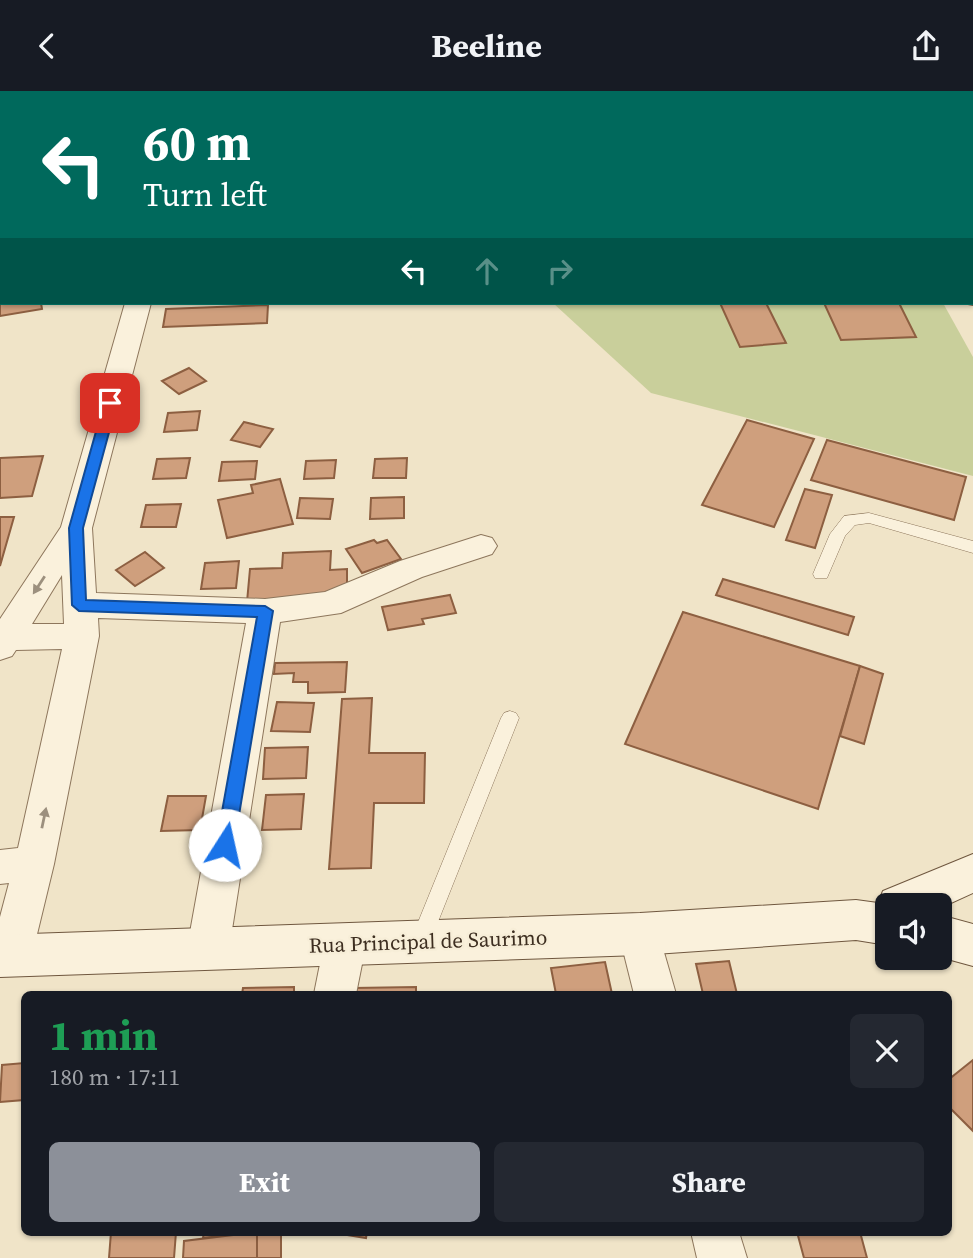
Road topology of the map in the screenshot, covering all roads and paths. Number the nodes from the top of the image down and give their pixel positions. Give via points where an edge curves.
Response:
1 (137, 305) edge
2 (76, 528) junction
3 (481, 546) dead end
4 (973, 547) edge
5 (821, 574) dead end
6 (265, 611) junction
7 (81, 620) junction
8 (3, 642) edge
9 (510, 718) dead end
10 (17, 865) edge
11 (973, 873) edge
12 (927, 893) edge
13 (875, 918) edge
14 (640, 934) junction
15 (952, 939) edge
16 (421, 942) junction
17 (345, 944) junction
18 (973, 945) edge
19 (208, 949) junction
20 (5, 956) edge
21 (336, 991) edge
22 (654, 991) edge
23 (716, 1236) edge
24 (722, 1258) edge

1 - 2 street
2 - 7 street
2 -> 8 street
3 - 6 street via 329,604
4 - 5 lane via 869,517 850,520 838,534
6 - 7 street
6 - 19 street
7 - 8 street
10 -> 7 street
9 - 16 lane
10 - 20 street
11 - 12 street
13 - 14 street, Rua Principal de Saurimo
14 - 16 street, Rua Principal de Saurimo
14 - 22 street
15 - 18 street
16 - 17 street, Rua Principal de Saurimo
17 - 19 street, Rua Principal de Saurimo
17 - 21 street
19 - 20 street, Rua Principal de Saurimo
23 - 24 street

